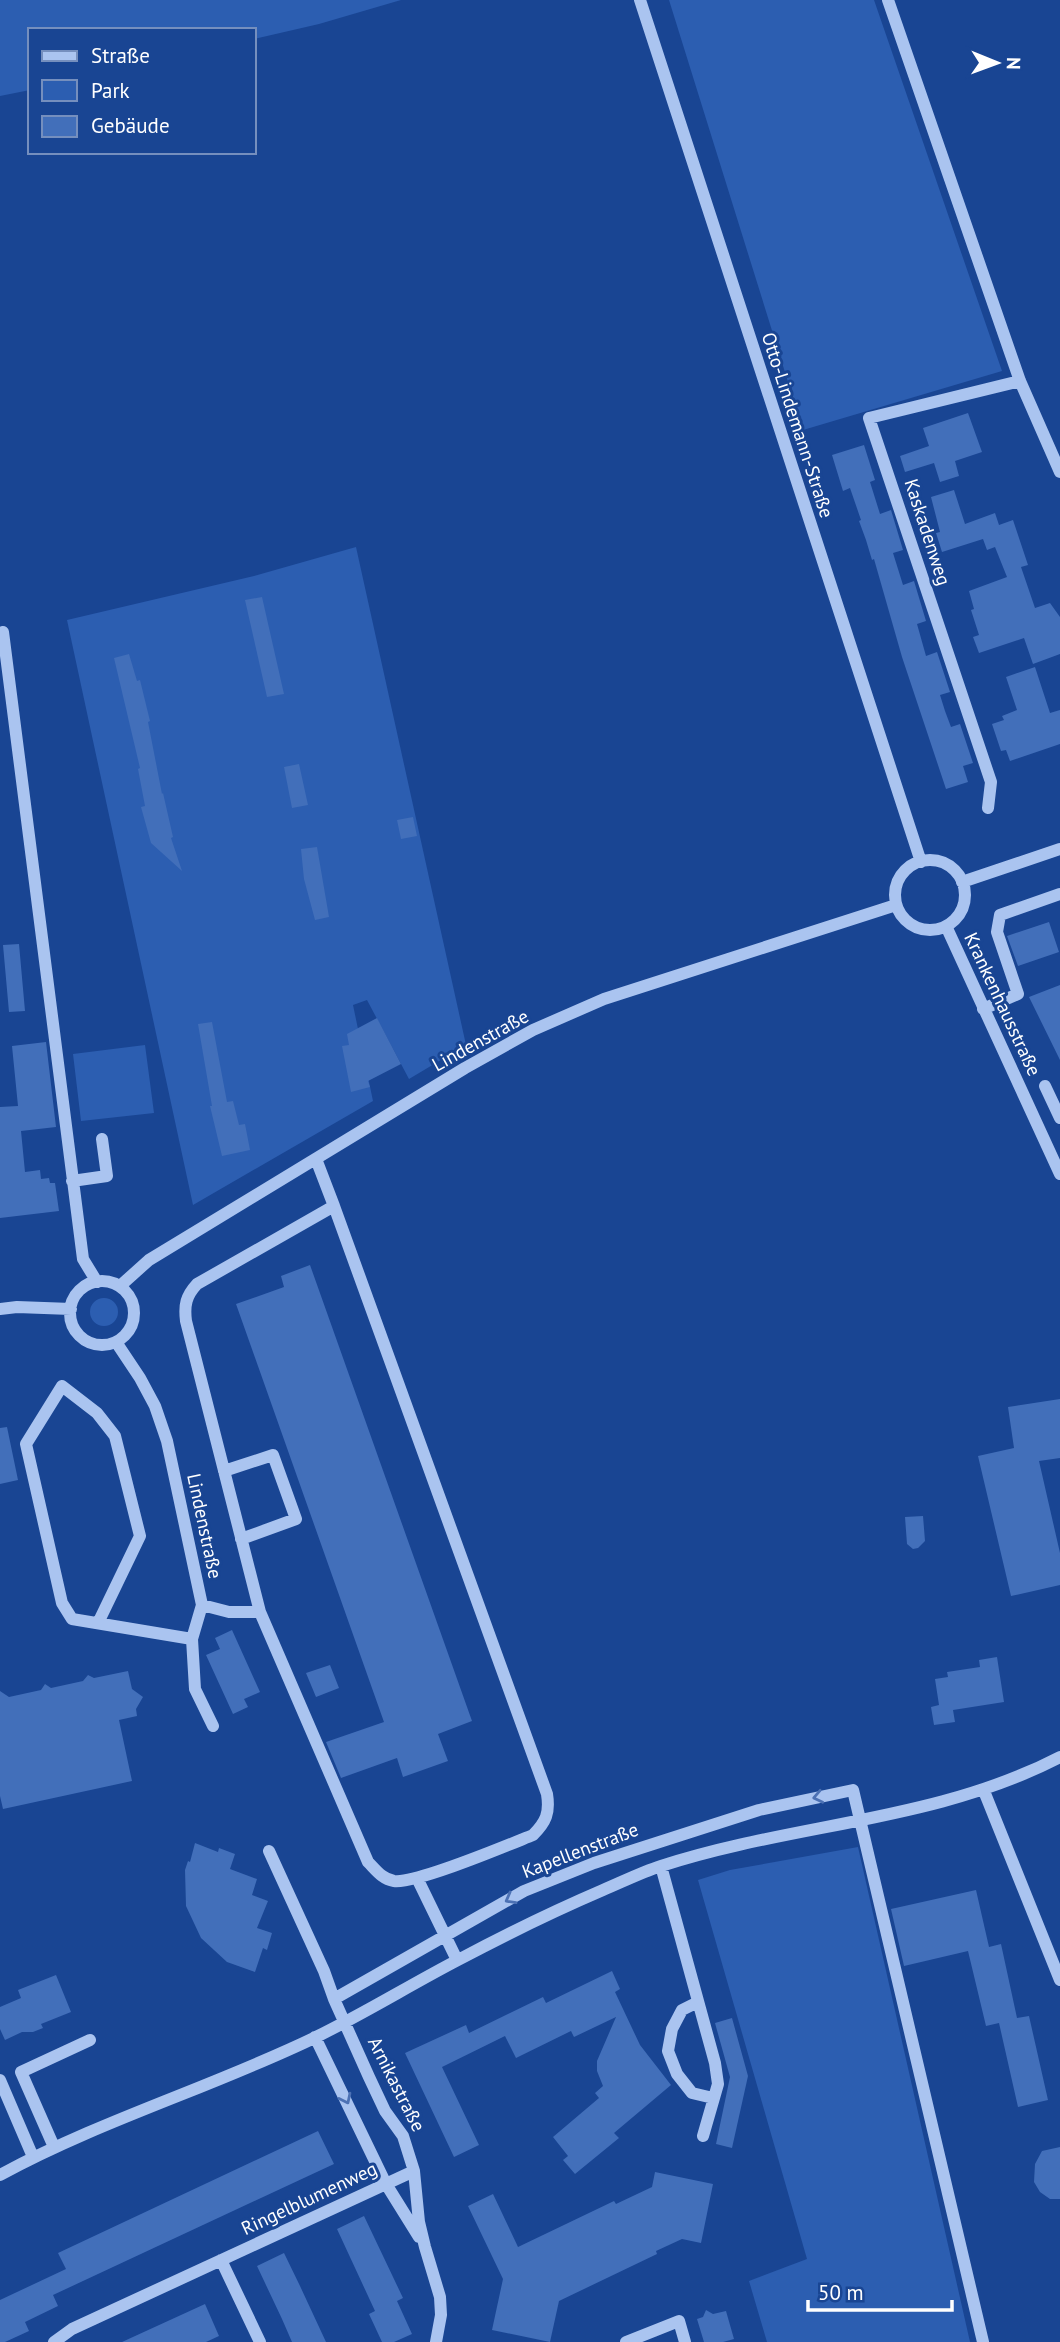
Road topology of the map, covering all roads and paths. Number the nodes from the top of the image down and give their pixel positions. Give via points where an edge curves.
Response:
1 (640, 0) edge
2 (888, 0) edge
3 (1020, 381) junction
4 (1060, 472) edge
5 (4, 632) dead end
6 (988, 808) dead end
7 (1060, 849) edge
8 (921, 862) junction
9 (962, 882) junction
10 (1060, 894) edge
11 (896, 905) junction
12 (946, 926) junction
13 (983, 1009) junction
14 (1045, 1086) dead end
15 (1060, 1118) edge
16 (102, 1139) dead end
17 (316, 1159) junction
18 (1060, 1174) edge
19 (72, 1181) junction
20 (334, 1206) junction
21 (97, 1282) junction
22 (120, 1286) junction
23 (0, 1309) edge
24 (71, 1309) junction
25 (116, 1342) junction
26 (224, 1471) junction
27 (241, 1539) junction
28 (202, 1605) junction
29 (260, 1612) junction
30 (98, 1623) junction
31 (192, 1639) junction
32 (213, 1726) dead end
33 (1060, 1757) edge
34 (984, 1791) junction
35 (860, 1822) junction
36 (269, 1851) dead end
37 (660, 1866) junction
38 (417, 1878) junction
39 (446, 1937) junction
40 (457, 1960) junction
41 (1056, 1960) edge
42 (1060, 1980) edge
43 (334, 1999) junction
44 (698, 2002) junction
45 (345, 2022) junction
46 (315, 2038) junction
47 (90, 2040) dead end
48 (0, 2080) edge
49 (713, 2098) junction
50 (703, 2136) dead end
51 (54, 2147) junction
52 (33, 2157) junction
53 (414, 2171) junction
54 (0, 2175) edge
55 (386, 2184) junction
56 (425, 2247) junction
57 (221, 2260) junction
58 (54, 2342) edge
59 (260, 2342) edge
60 (436, 2342) edge
61 (626, 2342) edge
62 (685, 2342) edge
63 (984, 2342) edge

1 - 8 street, Otto-Lindemann-Straße
2 - 3 street
3 - 4 street
3 - 6 street, Kaskadenweg via 869,418 991,782
5 - 19 street
7 - 9 street
8 - 9 street via 949,867
8 - 11 street via 911,866 897,883
9 - 12 street via 962,907
10 - 13 street via 1000,915 998,932 1018,994
11 - 12 street via 911,925 922,930
11 - 17 street, Lindenstraße via 604,999 533,1030
12 - 13 street, Krankenhausstraße
13 - 18 street, Krankenhausstraße
14 - 15 street
16 - 19 street via 107,1176
17 - 20 street
17 - 22 street, Lindenstraße via 149,1260
19 - 21 street via 83,1259
20 - 26 street via 197,1284 188,1294 186,1321
20 - 38 street via 549,1809 545,1823 534,1835
21 - 22 street
21 - 24 street via 76,1294
22 - 25 street via 133,1304 134,1319 128,1333
23 - 24 street
24 - 25 street via 73,1326 83,1339 99,1345
25 - 28 street, Lindenstraße via 155,1406 167,1441
26 - 27 street
26 - 27 street via 273,1455 296,1519
27 - 29 street
28 - 29 street via 229,1612
28 - 31 street, Lindenstraße
29 - 38 street via 368,1862 381,1876 395,1881
30 - 30 street via 140,1536 115,1436 97,1413 62,1386 26,1444 62,1603 72,1619
30 - 31 street
31 - 32 street, Lindenstraße via 195,1689
33 - 34 street
34 - 35 street
34 - 41 street
35 - 37 street via 766,1839
35 -> 39 street, Kapellenstraße via 853,1790 759,1810 582,1867 524,1891
35 - 63 street
36 - 43 street
37 - 40 street
37 - 44 street
38 - 39 street
39 - 40 street
39 - 43 street, Kapellenstraße
40 - 45 street
41 - 42 street
43 - 45 street
44 - 49 street via 718,2084
44 - 49 street via 682,2010 668,2051 677,2074 692,2093
45 - 46 street
45 - 53 street, Arnikastraße via 386,2111 403,2136
46 - 51 street
46 -> 55 street, Arnikastraße
47 - 51 street via 21,2072
48 - 52 street
49 - 50 street
51 - 52 street
52 - 54 street
53 - 55 street, Ringelblumenweg
53 - 56 street, Arnikastraße
55 - 56 street, Arnikastraße
55 - 57 street, Ringelblumenweg
56 - 60 street, Arnikastraße via 440,2297
57 - 58 street, Ringelblumenweg via 72,2329
57 - 59 street
61 - 62 street via 679,2321

